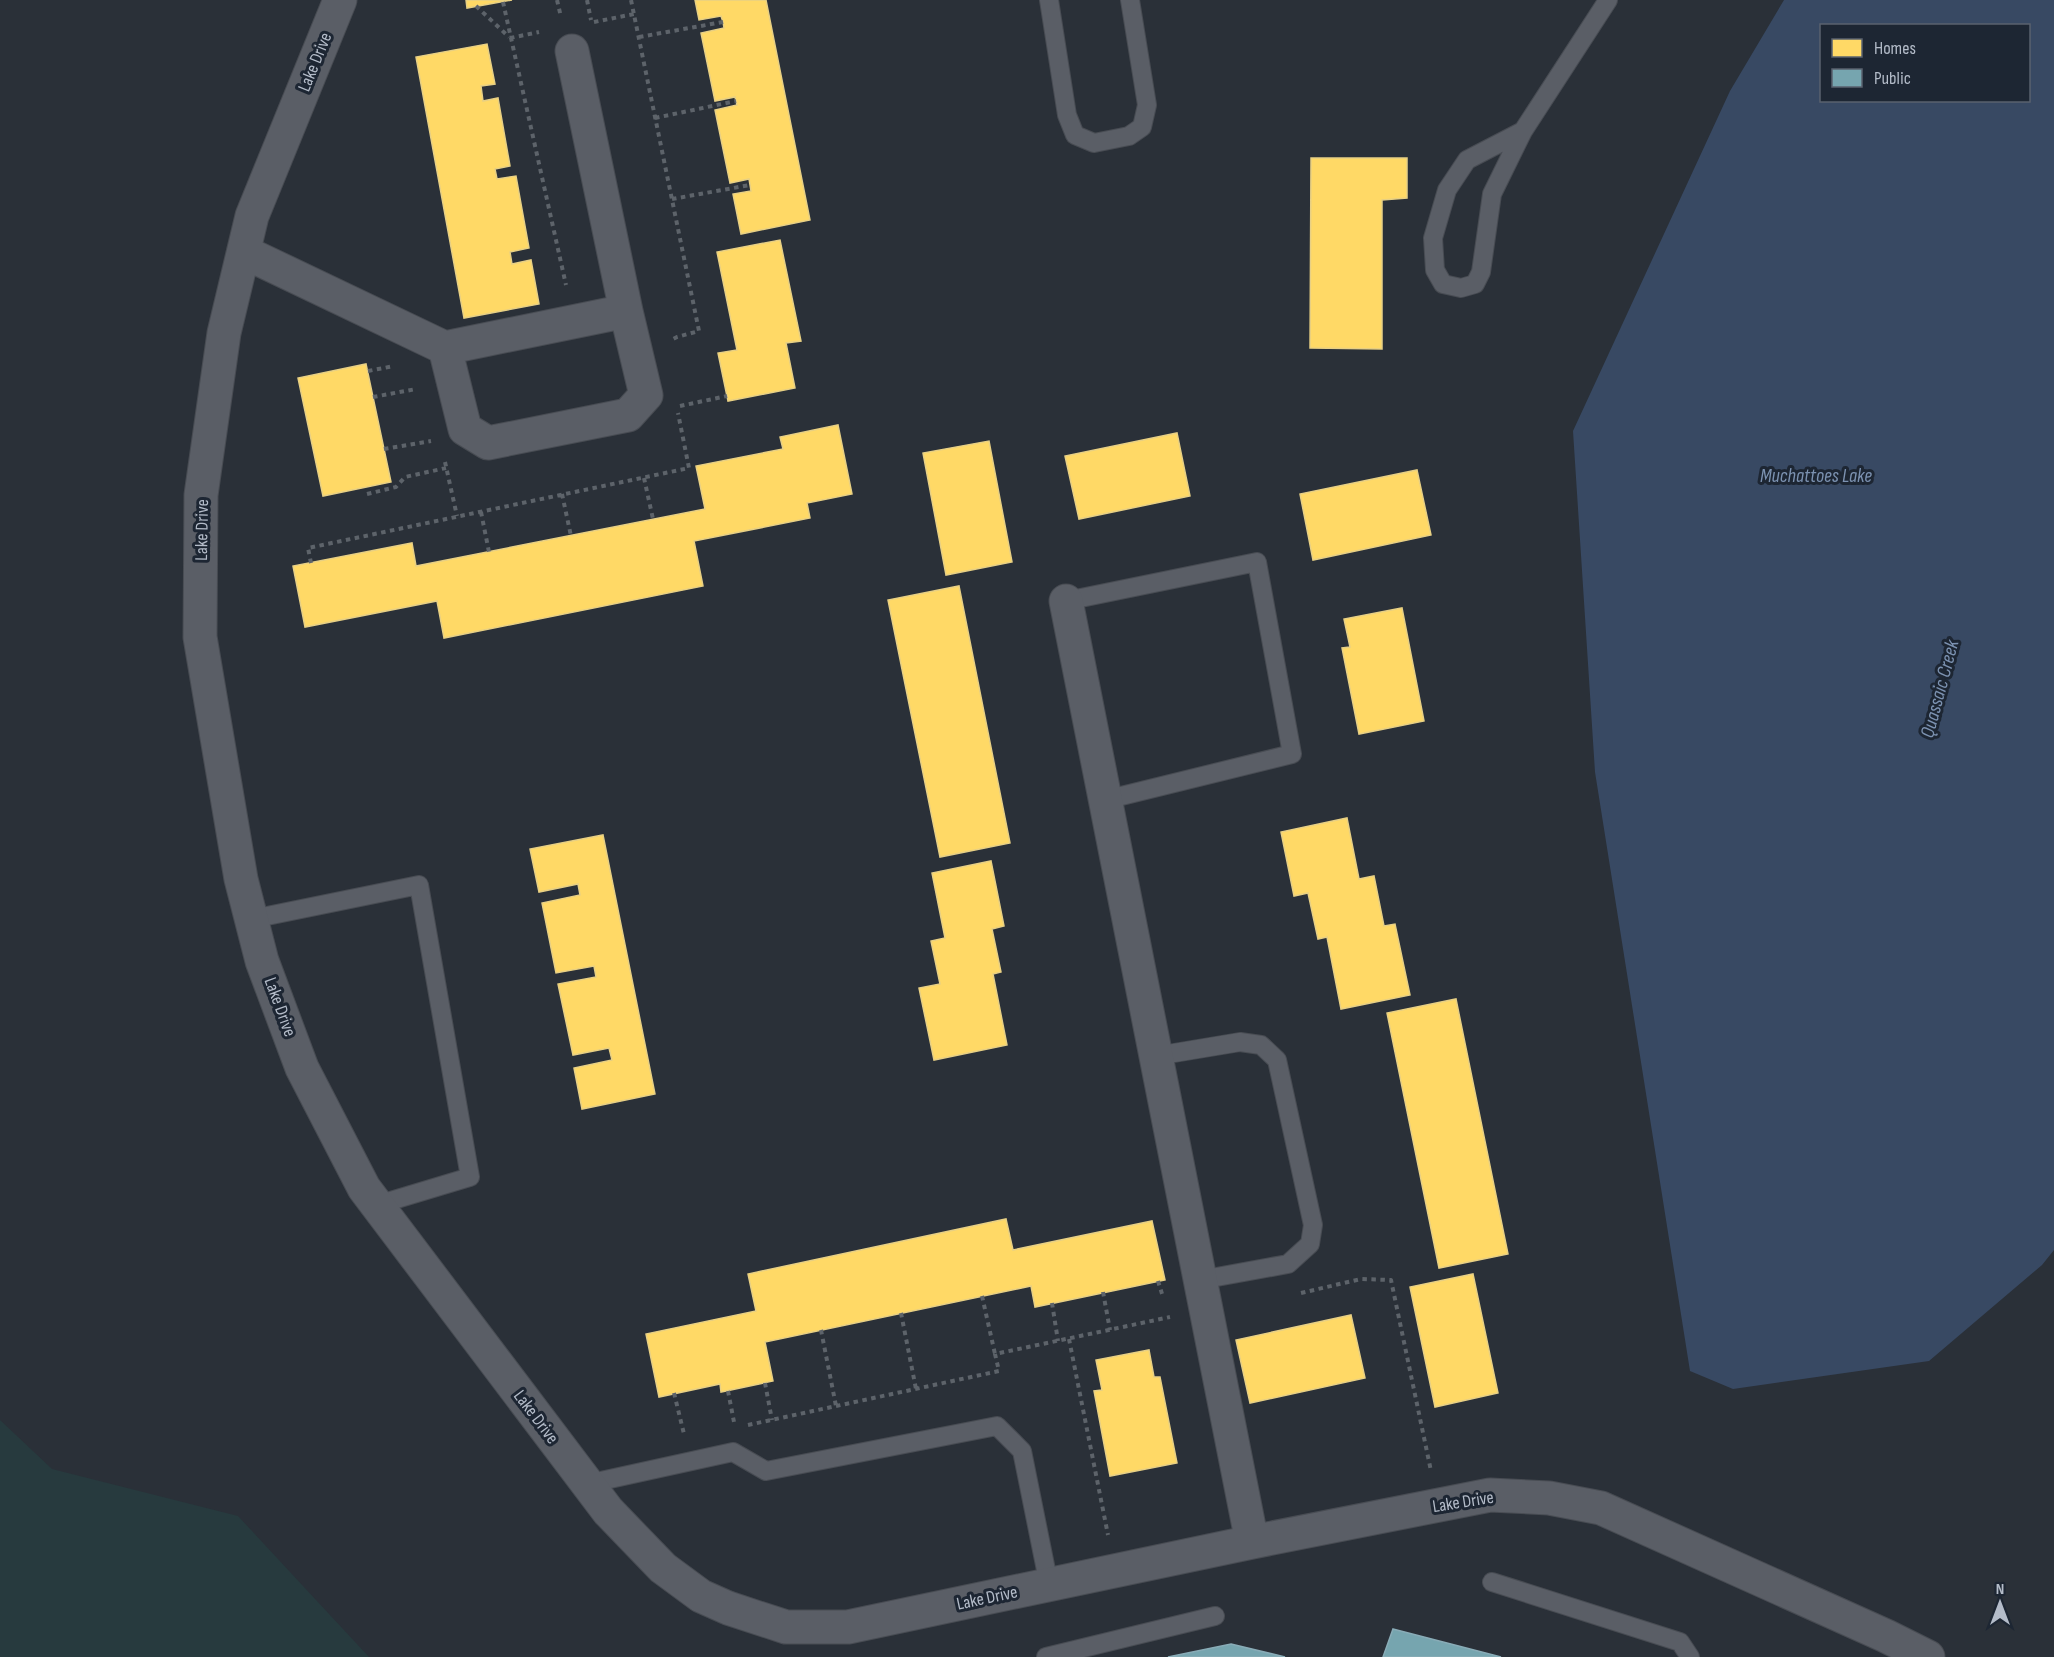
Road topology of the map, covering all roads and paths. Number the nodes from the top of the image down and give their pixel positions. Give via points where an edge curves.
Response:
1 (340, 0) edge
2 (587, 0) edge
3 (631, 0) edge
4 (1050, 0) edge
5 (1130, 0) edge
6 (1608, 0) edge
7 (503, 2) dead end
8 (476, 6) dead end
9 (591, 22) dead end
10 (723, 22) dead end
11 (639, 37) junction
12 (510, 38) junction
13 (572, 51) dead end
14 (736, 101) dead end
15 (656, 118) junction
16 (1523, 131) junction
17 (750, 185) dead end
18 (672, 199) junction
19 (244, 252) junction
20 (626, 311) junction
21 (574, 321) junction
22 (668, 342) dead end
23 (445, 348) junction
24 (395, 365) dead end
25 (368, 371) dead end
26 (418, 389) dead end
27 (727, 396) dead end
28 (373, 397) dead end
29 (440, 439) dead end
30 (384, 448) dead end
31 (444, 458) dead end
32 (446, 468) junction
33 (644, 478) junction
34 (367, 494) dead end
35 (562, 494) junction
36 (481, 512) junction
37 (458, 516) junction
38 (653, 519) dead end
39 (572, 536) dead end
40 (489, 552) dead end
41 (311, 563) dead end
42 (1066, 601) joint
43 (1105, 800) junction
44 (252, 919) junction
45 (1156, 1056) junction
46 (377, 1204) junction
47 (1391, 1280) dead end
48 (1103, 1292) dead end
49 (1203, 1295) junction
50 (982, 1296) dead end
51 (1052, 1303) dead end
52 (901, 1313) dead end
53 (821, 1330) dead end
54 (1110, 1330) junction
55 (1069, 1339) junction
56 (1058, 1341) junction
57 (995, 1354) junction
58 (765, 1383) dead end
59 (916, 1389) junction
60 (728, 1391) dead end
61 (674, 1393) dead end
62 (836, 1406) junction
63 (772, 1420) junction
64 (686, 1439) dead end
65 (1431, 1471) dead end
66 (587, 1484) junction
67 (1108, 1537) dead end
68 (1252, 1542) junction
69 (1492, 1582) dead end
70 (1049, 1585) junction
71 (1215, 1616) dead end
72 (1046, 1657) edge
73 (1690, 1657) edge
74 (1928, 1657) edge

1 - 19 street, Lake Drive via 252,216
2 - 9 path
3 - 11 path
4 - 5 lane via 1067,115 1075,135 1094,143 1129,136 1142,127 1147,105
6 - 16 lane
7 - 12 path
8 - 12 path
10 - 11 path
11 - 15 path
12 - 21 path
13 - 20 street
14 - 15 path
15 - 18 path
16 - 16 lane via 1492,194 1481,272 1475,284 1461,288 1443,284 1435,270 1433,238 1447,190 1467,160
17 - 18 path
18 - 22 path via 699,332
19 - 23 street
19 - 44 street, Lake Drive via 225,333 201,495 201,637
20 - 21 street
20 - 23 street via 646,395 628,415 616,418 488,442 465,429
21 - 23 street
24 - 25 path
26 - 28 path
27 - 33 path via 676,407 689,468
29 - 30 path
31 - 32 path
32 - 34 path via 405,477 396,487
32 - 37 path
33 - 35 path
33 - 38 path
35 - 36 path
35 - 39 path
36 - 37 path
36 - 40 path
37 - 41 path via 308,548
42 - 43 street
42 - 43 lane via 1257,562 1292,754
43 - 45 street
44 - 46 street, Lake Drive via 262,961 302,1068 364,1188
44 - 46 lane via 419,885 470,1177
45 - 49 street
45 - 49 lane via 1240,1042 1261,1045 1277,1060 1313,1225 1310,1244 1288,1264
46 - 66 street, Lake Drive
47 - 65 path
48 - 54 path
49 - 54 path
49 - 68 street
50 - 57 path
51 - 56 path
52 - 59 path
53 - 62 path
54 - 55 path
55 - 56 path
55 - 67 path
56 - 57 path
57 - 59 path via 999,1371
58 - 63 path
59 - 62 path
60 - 63 path via 737,1428
61 - 64 path
62 - 63 path
66 - 70 street, Lake Drive via 663,1568 701,1596 786,1628 848,1628
66 - 70 lane via 733,1452 766,1471 997,1426 1022,1451
68 - 70 street, Lake Drive
68 - 74 street, Lake Drive via 1490,1495 1549,1498 1601,1508
69 - 73 lane via 1680,1642
71 - 72 lane

